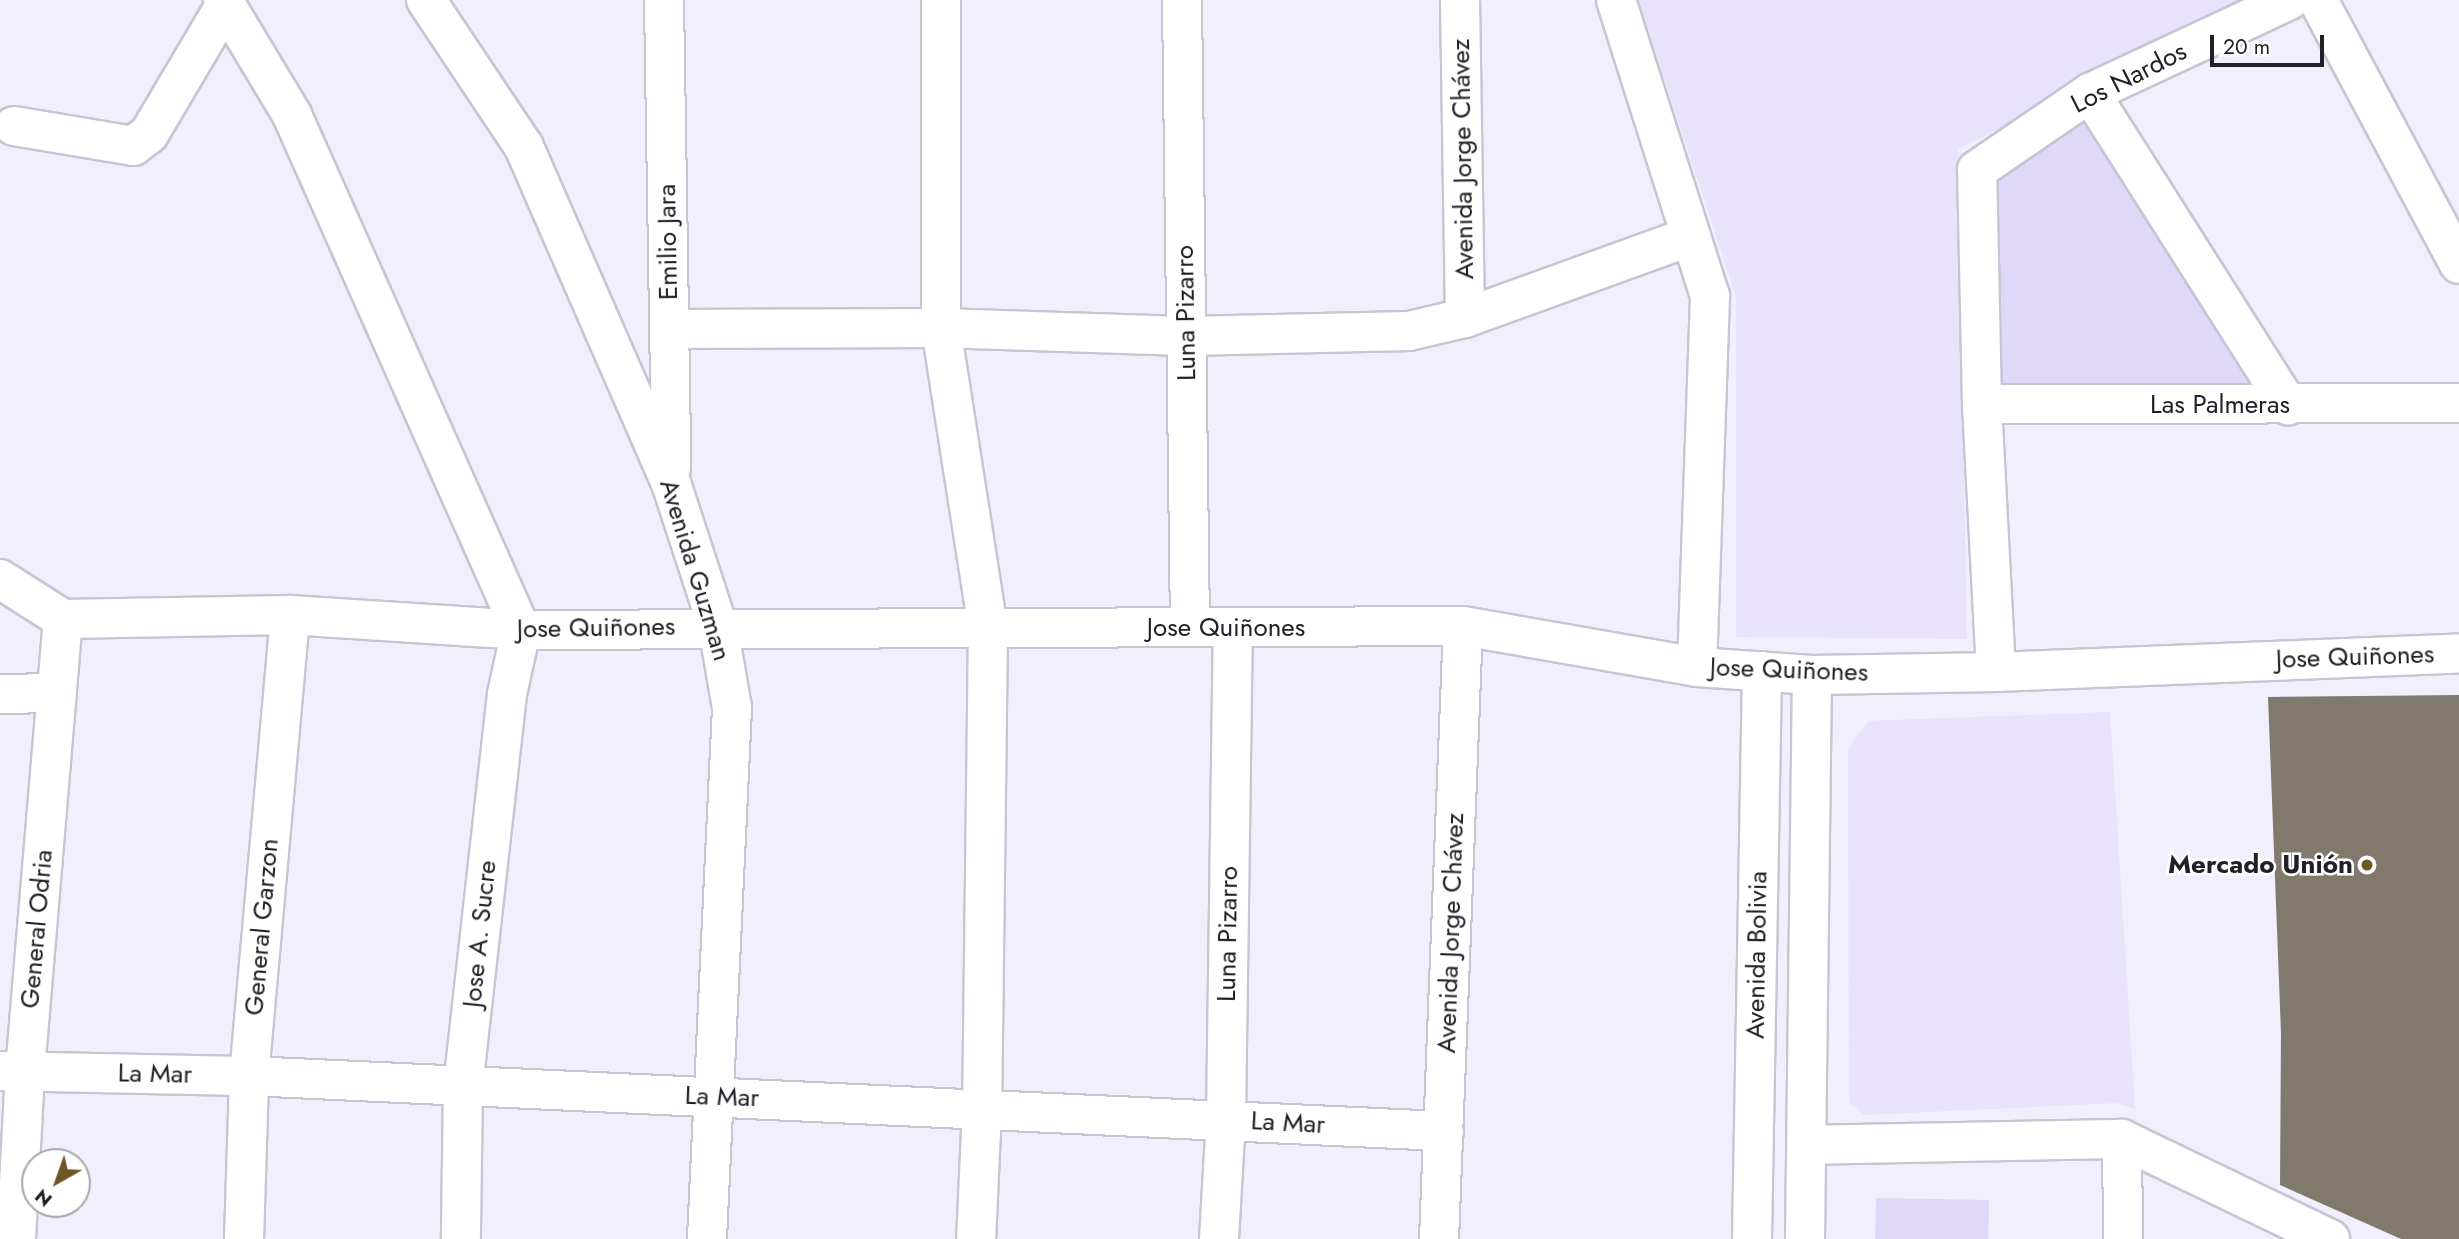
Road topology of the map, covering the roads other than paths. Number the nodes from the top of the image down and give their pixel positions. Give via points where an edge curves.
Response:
1 (426, 0) edge
2 (664, 0) edge
3 (941, 0) edge
4 (1182, 0) edge
5 (1460, 0) edge
6 (1616, 0) edge
7 (2289, 0) edge
8 (2318, 0) edge
9 (223, 4) edge
10 (2090, 93) junction
11 (15, 126) dead end
12 (1691, 236) junction
13 (2459, 264) edge
14 (1465, 318) junction
15 (941, 328) junction
16 (669, 329) junction
17 (1186, 336) junction
18 (2459, 403) edge
19 (1982, 404) junction
20 (2288, 405) junction
21 (671, 483) junction
22 (0, 579) edge
23 (290, 615) junction
24 (63, 619) junction
25 (1463, 626) junction
26 (718, 627) junction
27 (1190, 627) junction
28 (988, 628) junction
29 (1233, 629) junction
30 (521, 630) junction
31 (2459, 653) edge
32 (1697, 667) junction
33 (1762, 671) junction
34 (1996, 672) junction
35 (1812, 674) junction
36 (57, 693) junction
37 (0, 694) edge
38 (12, 1071) edge
39 (249, 1076) junction
40 (463, 1087) junction
41 (714, 1097) junction
42 (982, 1109) junction
43 (1226, 1119) junction
44 (1444, 1131) junction
45 (2122, 1139) junction
46 (1807, 1144) junction
47 (16, 1239) edge
48 (244, 1239) edge
49 (461, 1239) edge
50 (707, 1239) edge
51 (976, 1239) edge
52 (1219, 1239) edge
53 (1439, 1239) edge
54 (1752, 1239) edge
55 (1805, 1239) edge
56 (2123, 1239) edge
57 (2330, 1239) edge

1 - 21 street, Avenida Guzman via 524,147
2 - 16 street, Emilio Jara
3 - 15 street
4 - 17 street, Luna Pizarro
5 - 14 street, Avenida Jorge Chávez
6 - 12 street
7 - 10 street, Los Nardos
8 - 13 street
9 - 11 street via 149,134 133,146
9 - 30 street via 292,116
10 - 19 street, Los Nardos via 1977,170
10 - 20 street
12 - 14 street
12 - 32 street via 1710,296
14 - 17 street via 1409,331
15 - 16 street
15 - 17 street
15 - 28 street
16 - 21 street, Emilio Jara
17 - 27 street, Luna Pizarro
18 - 20 street, Las Palmeras
19 - 20 street, Las Palmeras
19 - 34 street
21 - 26 street, Avenida Guzman
22 - 24 street
23 - 24 street, Jose Quiñones
23 - 30 street, Jose Quiñones
23 - 39 street, General Garzon
24 - 36 street, General Odria
25 - 29 street, Jose Quiñones
25 - 32 street, Jose Quiñones
25 - 44 street, Avenida Jorge Chávez
26 - 28 street, Jose Quiñones
26 - 30 street, Jose Quiñones
26 - 41 street, Avenida Guzman via 732,708
27 - 28 street, Jose Quiñones
27 - 29 street, Jose Quiñones
28 - 42 street
29 - 43 street, Luna Pizarro
30 - 40 street, Jose A. Sucre via 507,694
31 - 34 street, Jose Quiñones
32 - 33 street, Jose Quiñones
33 - 35 street, Jose Quiñones
33 - 54 street, Avenida Bolivia
34 - 35 street, Jose Quiñones
35 - 46 street, Avenida Bolivia
36 - 37 street
36 - 38 street, General Odria
38 - 39 street, La Mar
38 - 47 street, General Odria
39 - 40 street, La Mar
39 - 48 street, General Garzon
40 - 41 street, La Mar
40 - 49 street, Jose A. Sucre
41 - 42 street, La Mar
41 - 50 street, Avenida Guzman
42 - 43 street, La Mar
42 - 51 street
43 - 44 street, La Mar
43 - 52 street, Luna Pizarro
44 - 53 street, Avenida Jorge Chávez
45 - 46 street
45 - 56 street
45 - 57 street
46 - 55 street, Avenida Bolivia

